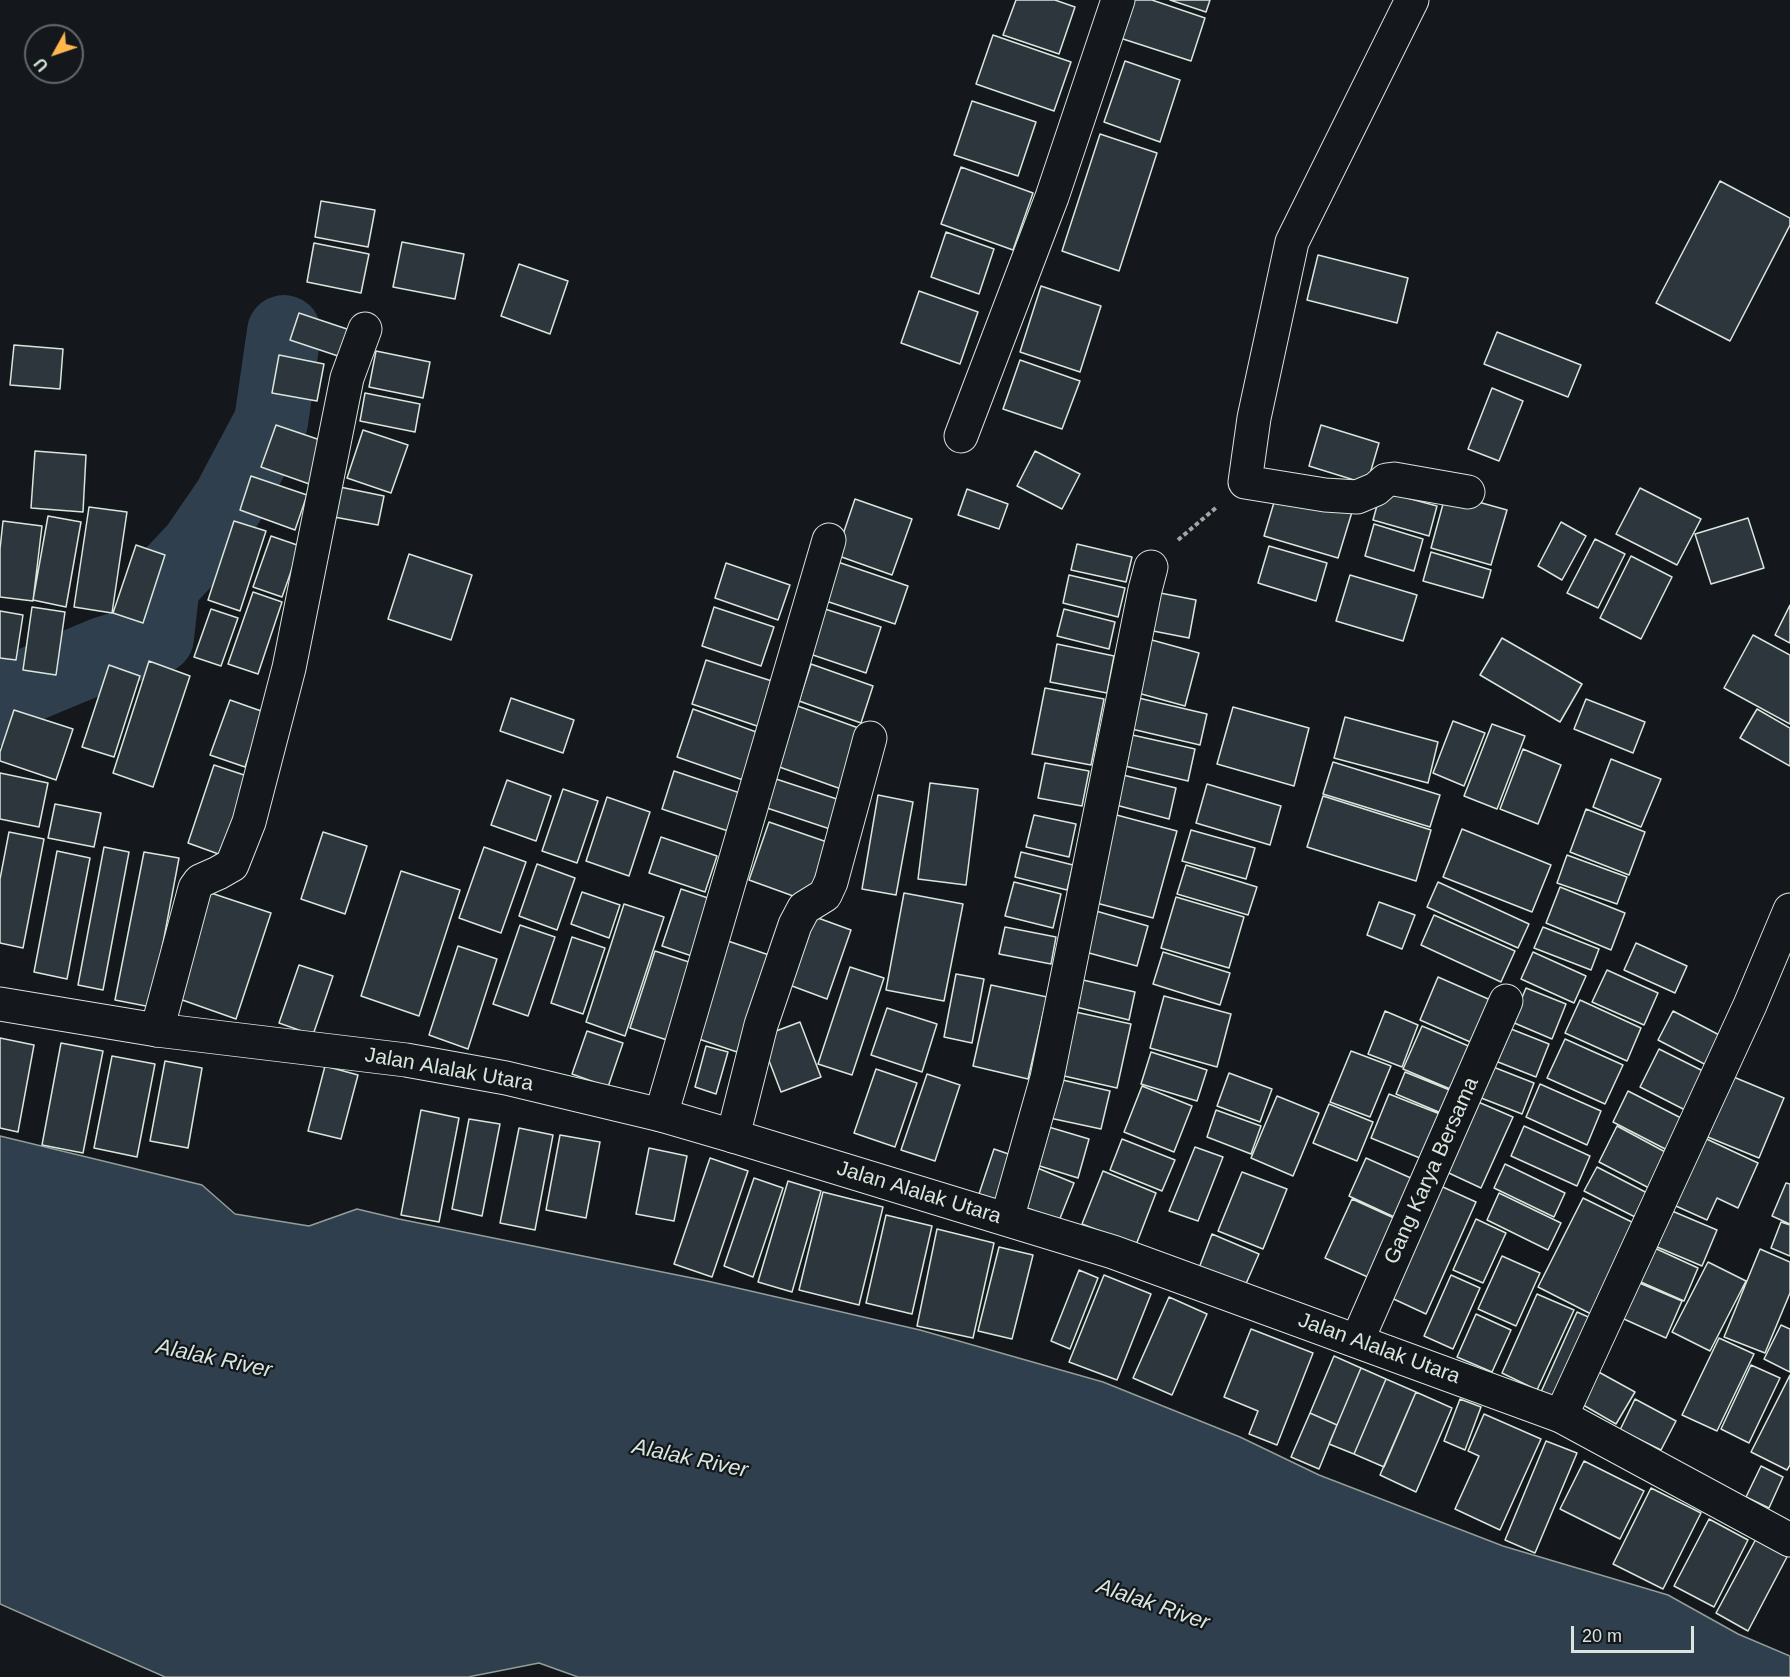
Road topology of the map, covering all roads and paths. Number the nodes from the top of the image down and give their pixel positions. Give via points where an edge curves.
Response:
1 (1118, 0) edge
2 (1412, 0) edge
3 (365, 329) dead end
4 (961, 436) dead end
5 (1245, 482) junction
6 (1468, 492) dead end
7 (829, 540) dead end
8 (1151, 567) joint
9 (870, 738) dead end
10 (1790, 910) edge
11 (1506, 1001) dead end
12 (0, 1004) edge
13 (157, 1030) junction
14 (661, 1115) junction
15 (733, 1136) junction
16 (1007, 1219) junction
17 (1358, 1341) junction
18 (1561, 1416) junction
19 (1790, 1540) edge

1 - 4 street via 1052,197
2 - 5 street via 1293,242 1254,418
3 - 13 street via 347,378 289,668 249,822 232,864 200,880 195,888
5 - 6 street via 1358,497 1394,479
5 - 8 path
7 - 14 street
8 - 16 street via 1047,1078
9 - 15 street via 831,882 825,895 804,908 795,925 761,1025
10 - 18 street
11 - 17 street, Gang Karya Bersama
12 - 13 street, Jalan Alalak Utara
13 - 14 street, Jalan Alalak Utara via 406,1060 506,1078
14 - 15 street, Jalan Alalak Utara
15 - 16 street, Jalan Alalak Utara
16 - 17 street, Jalan Alalak Utara via 1113,1252
17 - 18 street, Jalan Alalak Utara
18 - 19 street, Jalan Alalak Utara

